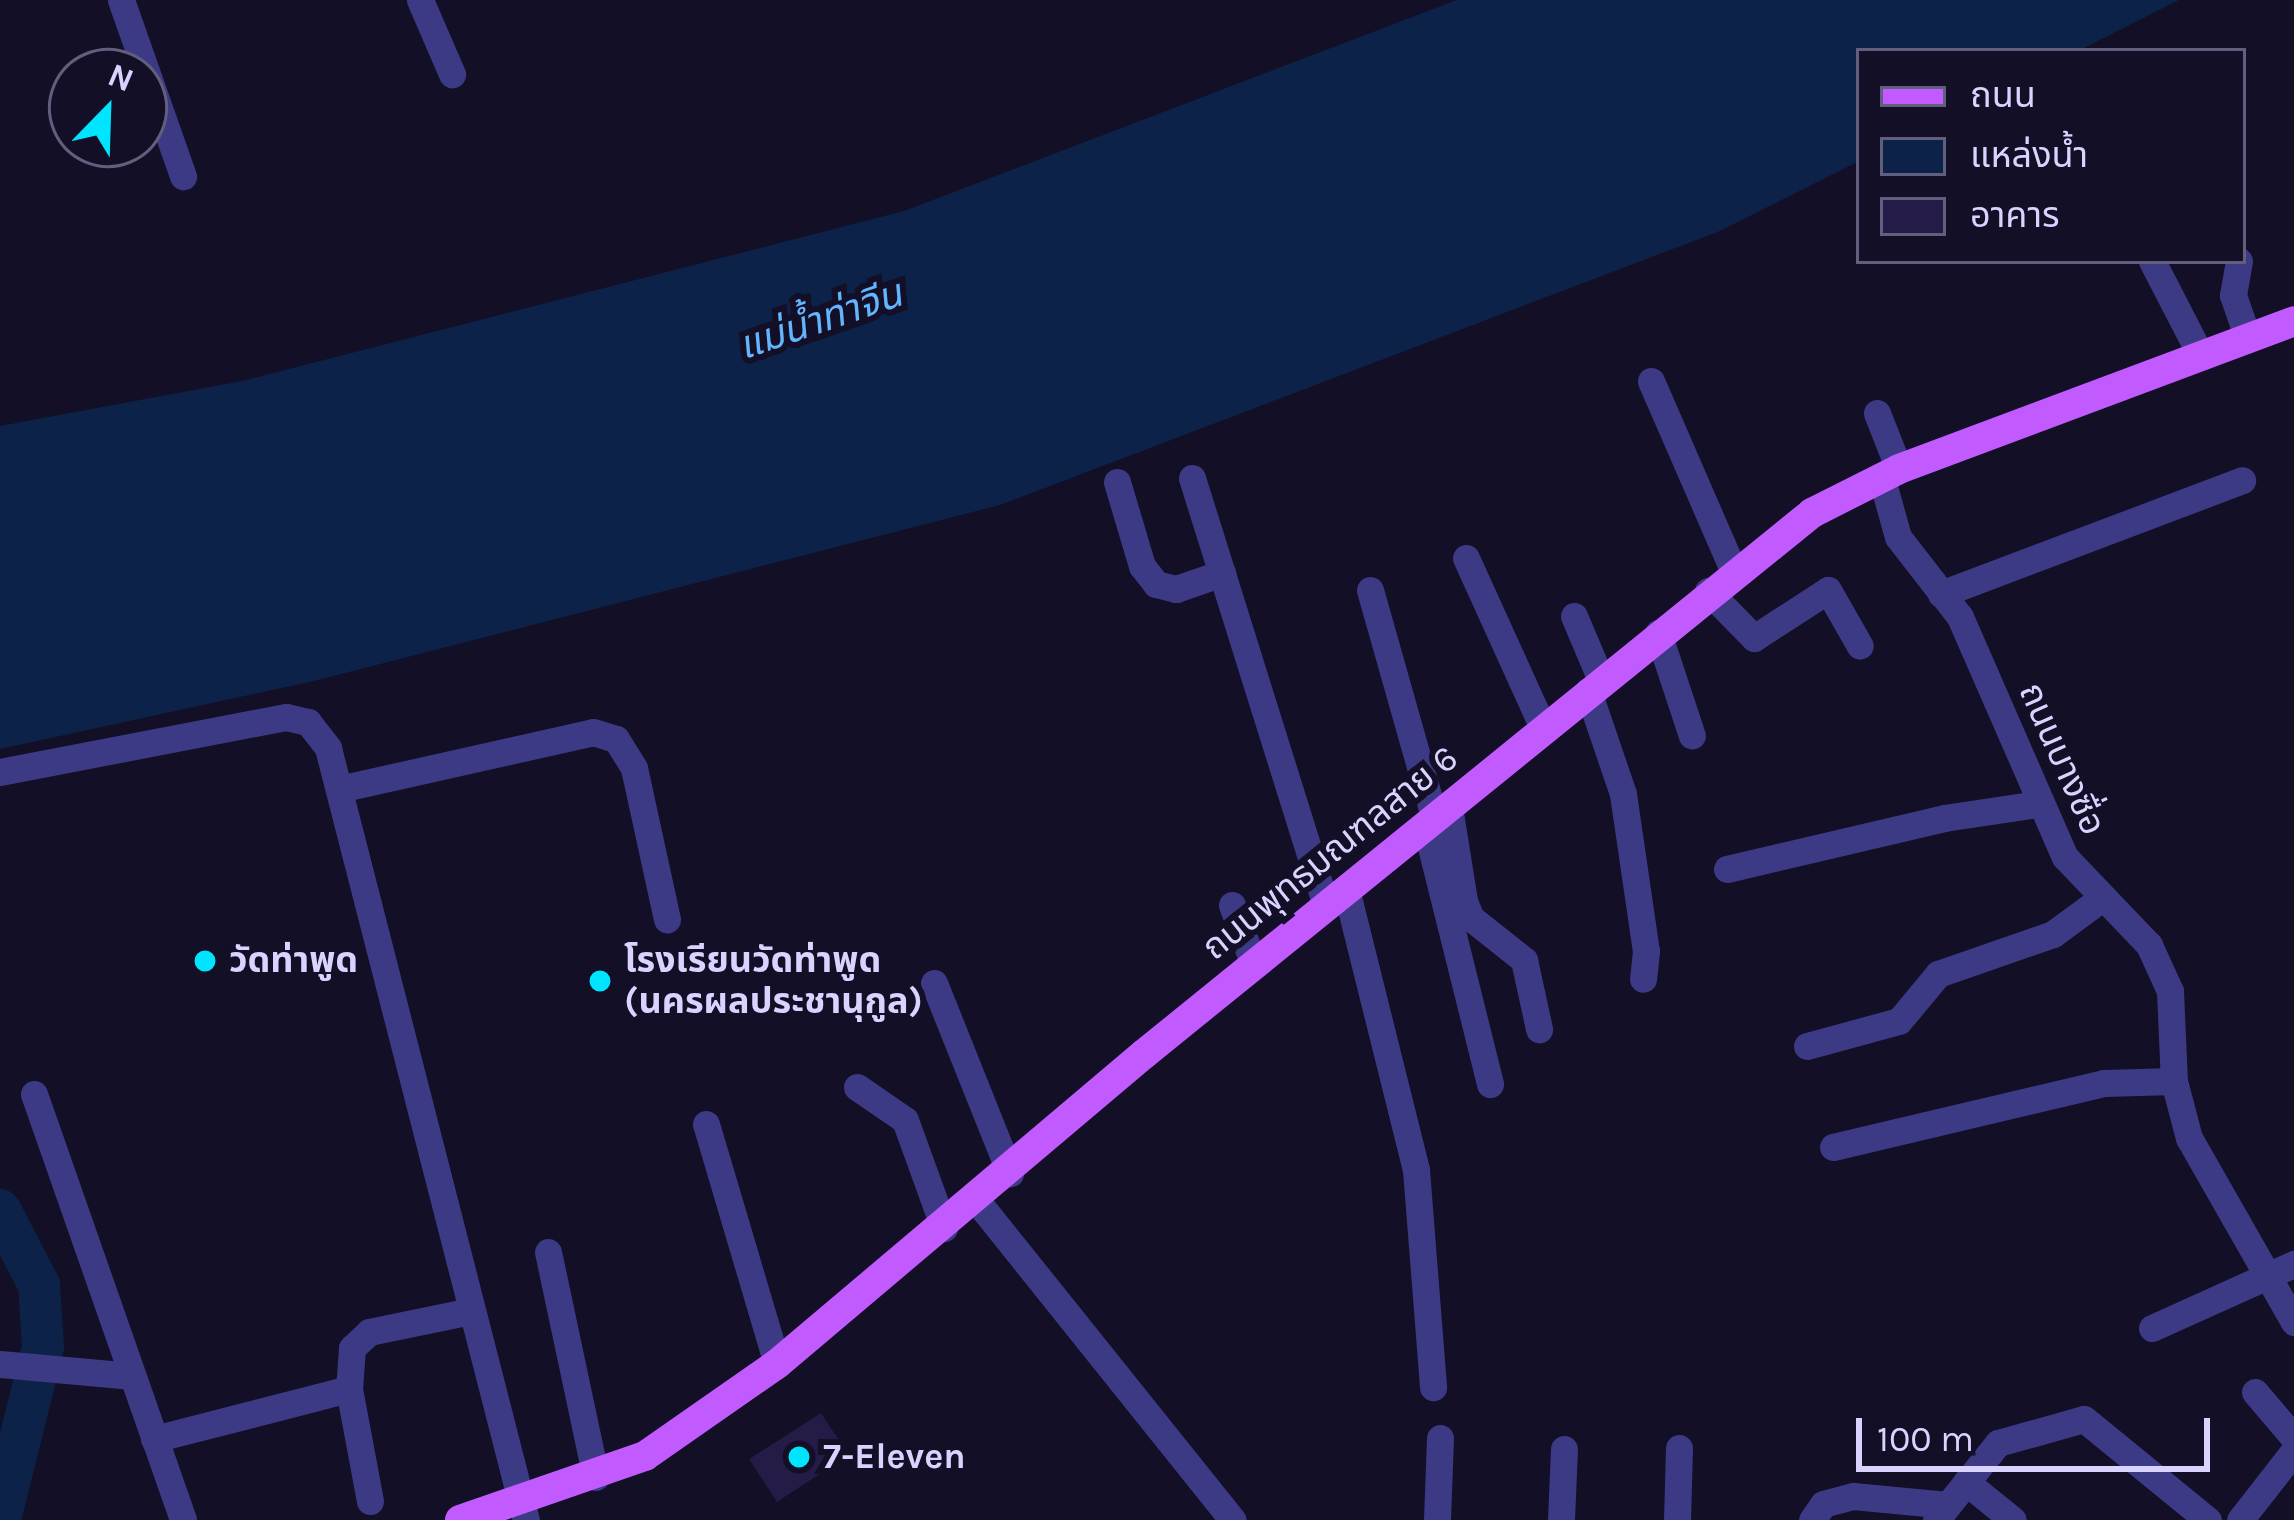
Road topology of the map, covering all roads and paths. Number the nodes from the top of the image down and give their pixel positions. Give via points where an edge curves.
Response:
1 (121, 0) edge
2 (420, 0) edge
3 (452, 74) dead end
4 (184, 176) dead end
5 (2154, 264) edge
6 (2239, 264) edge
7 (2294, 320) edge
8 (2247, 336) junction
9 (2199, 352) junction
10 (1651, 381) dead end
11 (1877, 413) dead end
12 (1890, 472) junction
13 (1192, 478) dead end
14 (2242, 480) dead end
15 (1117, 482) dead end
16 (1466, 558) dead end
17 (1734, 572) junction
18 (1222, 573) junction
19 (1370, 590) dead end
20 (1708, 592) junction
21 (1942, 594) junction
22 (1574, 616) dead end
23 (1658, 633) junction
24 (1859, 646) dead end
25 (1595, 686) junction
26 (1543, 728) junction
27 (1692, 736) dead end
28 (0, 772) edge
29 (338, 789) junction
30 (2038, 805) junction
31 (1436, 818) junction
32 (1727, 869) dead end
33 (1336, 897) junction
34 (2102, 898) junction
35 (1232, 905) dead end
36 (668, 919) dead end
37 (1254, 965) junction
38 (1643, 979) dead end
39 (934, 983) dead end
40 (1538, 1028) dead end
41 (1807, 1046) dead end
42 (2174, 1081) junction
43 (1490, 1084) dead end
44 (857, 1087) dead end
45 (34, 1094) dead end
46 (706, 1124) dead end
47 (1833, 1148) dead end
48 (1010, 1173) junction
49 (977, 1201) junction
50 (944, 1228) junction
51 (548, 1252) dead end
52 (2294, 1264) edge
53 (2259, 1280) junction
54 (470, 1311) junction
55 (2294, 1322) edge
56 (2152, 1328) dead end
57 (777, 1364) junction
58 (10, 1365) edge
59 (133, 1376) junction
60 (1433, 1387) dead end
61 (350, 1389) junction
62 (2255, 1392) dead end
63 (154, 1438) junction
64 (1440, 1438) dead end
65 (2294, 1438) edge
66 (1679, 1448) dead end
67 (1564, 1449) dead end
68 (2294, 1450) edge
69 (596, 1477) junction
70 (1966, 1482) junction
71 (373, 1512) edge
72 (523, 1512) edge
73 (1942, 1513) edge
74 (183, 1520) edge
75 (460, 1520) edge
76 (1233, 1520) edge
77 (1436, 1520) edge
78 (1561, 1520) edge
79 (1678, 1520) edge
80 (1812, 1520) edge
81 (2013, 1520) edge
82 (2208, 1520) edge
83 (2240, 1520) edge

1 - 4 street
2 - 3 street
5 - 9 street
6 - 8 street via 2234,301
7 - 8 main road, ถนนพุทธมณฑลสาย 6
8 - 9 main road, ถนนพุทธมณฑลสาย 6
9 - 12 main road, ถนนพุทธมณฑลสาย 6
10 - 17 street
11 - 12 street, ถนนบางซื่อ
12 - 17 main road, ถนนพุทธมณฑลสาย 6 via 1812,514
12 - 21 street, ถนนบางซื่อ via 1898,537
13 - 18 street
14 - 21 street
15 - 18 street via 1142,566 1156,584 1176,589
16 - 26 street
17 - 20 main road, ถนนพุทธมณฑลสาย 6
18 - 33 street
19 - 31 street
20 - 23 main road, ถนนพุทธมณฑลสาย 6
20 - 24 street via 1754,638 1828,590
21 - 30 street, ถนนบางซื่อ via 1971,639
22 - 25 street
23 - 25 main road, ถนนพุทธมณฑลสาย 6
23 - 27 street
25 - 26 main road, ถนนพุทธมณฑลสาย 6
25 - 38 street via 1623,794
26 - 31 main road, ถนนพุทธมณฑลสาย 6
28 - 29 street via 286,717 308,722 328,748
29 - 36 street via 593,732 616,739 634,768
29 - 54 street
30 - 32 street via 1944,818
30 - 34 street, ถนนบางซื่อ via 2065,857
31 - 33 main road, ถนนพุทธมณฑลสาย 6
31 - 40 street via 1471,918 1524,960
31 - 43 street
33 - 37 main road, ถนนพุทธมณฑลสาย 6
33 - 60 street via 1416,1170
34 - 41 street via 2053,934 1938,974 1899,1021
34 - 42 street, ถนนบางซื่อ via 2149,945 2170,992
35 - 37 street
37 - 48 main road, ถนนพุทธมณฑลสาย 6
39 - 48 street
42 - 47 street via 2104,1083
42 - 53 street, ถนนบางซื่อ via 2189,1138
44 - 50 street via 905,1120
45 - 59 street
46 - 57 street
48 - 49 main road, ถนนพุทธมณฑลสาย 6
49 - 50 main road, ถนนพุทธมณฑลสาย 6
49 - 76 street
50 - 57 main road, ถนนพุทธมณฑลสาย 6
51 - 69 street
52 - 53 street
53 - 55 street, ถนนบางซื่อ
53 - 56 street
54 - 61 street via 369,1332 352,1348
54 - 72 street
57 - 69 main road, ถนนพุทธมณฑลสาย 6 via 660,1447
58 - 59 street
59 - 63 street
61 - 63 street
61 - 71 street
62 - 65 street
63 - 74 street
64 - 77 street
66 - 79 street
67 - 78 street
68 - 83 street
69 - 72 main road, ถนนพุทธมณฑลสาย 6
70 - 73 street
70 - 81 street
70 - 82 street via 1998,1443 2084,1419
72 - 75 main road, ถนนพุทธมณฑลสาย 6
73 - 80 street via 1853,1496 1823,1504

